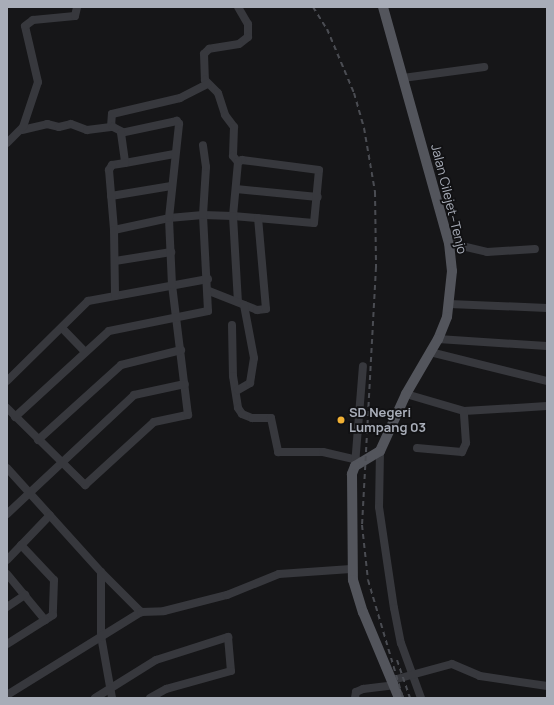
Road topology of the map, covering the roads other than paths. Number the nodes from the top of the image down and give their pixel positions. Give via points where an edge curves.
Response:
1 (77, 7) edge
2 (238, 7) edge
3 (383, 7) edge
4 (484, 67) dead end
5 (403, 78) junction
6 (208, 84) junction
7 (111, 127) junction
8 (22, 130) junction
9 (123, 132) junction
10 (7, 143) edge
11 (202, 145) dead end
12 (174, 154) junction
13 (238, 162) junction
14 (125, 163) junction
15 (171, 186) junction
16 (236, 188) junction
17 (111, 196) junction
18 (318, 197) junction
19 (203, 215) junction
20 (233, 216) junction
21 (169, 218) junction
22 (258, 218) junction
23 (114, 230) junction
24 (448, 243) junction
25 (535, 249) dead end
26 (171, 252) junction
27 (115, 261) junction
28 (208, 279) junction
29 (172, 285) junction
30 (209, 291) junction
31 (115, 296) junction
32 (241, 304) junction
33 (449, 304) junction
34 (547, 308) edge
35 (177, 319) junction
36 (232, 325) dead end
37 (62, 328) junction
38 (438, 339) junction
39 (547, 346) edge
40 (181, 350) junction
41 (84, 351) junction
42 (430, 352) junction
43 (363, 366) dead end
44 (7, 381) edge
45 (547, 381) edge
46 (185, 384) junction
47 (238, 390) junction
48 (406, 394) junction
49 (547, 406) edge
50 (7, 408) edge
51 (464, 412) junction
52 (15, 417) junction
53 (38, 440) junction
54 (417, 448) dead end
55 (380, 451) junction
56 (60, 462) junction
57 (356, 463) junction
58 (7, 468) edge
59 (28, 491) junction
60 (7, 514) edge
61 (50, 515) junction
62 (21, 545) junction
63 (7, 560) edge
64 (351, 569) junction
65 (101, 572) junction
66 (7, 574) edge
67 (25, 595) junction
68 (7, 607) edge
69 (141, 612) junction
70 (45, 620) junction
71 (100, 636) junction
72 (7, 644) edge
73 (412, 673) junction
74 (394, 682) junction
75 (547, 686) edge
76 (111, 689) junction
77 (7, 695) edge
78 (95, 698) edge
79 (112, 698) edge
80 (150, 698) edge
81 (355, 698) edge
82 (399, 698) edge
83 (421, 698) edge

1 - 8 street via 75,16 33,20 25,26 39,78
2 - 6 street via 248,24 248,37 239,44 205,51 204,76
3 - 5 main road, Jalan Cilejet–Tenjo
4 - 5 street
5 - 24 main road, Jalan Cilejet–Tenjo
6 - 7 street via 180,98 112,114
6 - 13 street via 218,93 225,115 233,123 236,139 233,156
7 - 8 street via 87,130 73,124 59,127 49,124
7 - 9 street
8 - 10 street
9 - 12 street via 177,121 179,124
9 - 14 street via 120,136
11 - 19 street via 206,167
12 - 14 street
12 - 15 street
13 - 16 street
13 - 18 street via 318,170
14 - 17 street via 109,167
15 - 17 street
15 - 21 street
16 - 18 street
16 - 20 street
17 - 23 street
18 - 22 street via 314,223
19 - 20 street
19 - 21 street
19 - 28 street
20 - 22 street
20 - 32 street
21 - 23 street
21 - 26 street
22 - 32 street via 267,306 264,311
23 - 27 street
24 - 25 street via 488,252
24 - 33 main road, Jalan Cilejet–Tenjo via 452,271
26 - 27 street
26 - 29 street
27 - 31 street
28 - 29 street
28 - 30 street
29 - 31 street
29 - 35 street
30 - 32 street
30 - 35 street via 210,308 206,314
31 - 37 street via 88,301
32 - 47 street via 254,358 250,383
33 - 34 street
33 - 38 main road, Jalan Cilejet–Tenjo
35 - 40 street
35 - 41 street via 109,331
36 - 47 street via 233,376
37 - 41 street
37 - 44 street
38 - 39 street
38 - 42 main road, Jalan Cilejet–Tenjo
40 - 46 street
40 - 53 street via 121,365
41 - 52 street
42 - 45 street
42 - 48 main road, Jalan Cilejet–Tenjo
43 - 57 street
46 - 56 street via 134,395
46 - 56 street via 188,415 154,422 88,483 82,484
47 - 57 street via 237,400 242,414 273,421 278,452 323,452
48 - 51 street
48 - 55 main road, Jalan Cilejet–Tenjo
49 - 51 street
50 - 52 street
51 - 54 street via 466,443 462,452
52 - 53 street
53 - 56 street
55 - 57 main road
55 - 73 street via 378,491 381,528 400,636
56 - 59 street
57 - 64 main road via 352,474
58 - 59 street
59 - 60 street
59 - 61 street
61 - 62 street
61 - 65 street
62 - 63 street
62 - 70 street via 54,580 53,615
64 - 69 street via 279,574 220,597 164,612
64 - 74 main road via 360,602
65 - 69 street
65 - 71 street
66 - 67 street
67 - 68 street
67 - 70 street
69 - 71 street
70 - 72 street
71 - 76 street
71 - 77 street
73 - 74 street
73 - 75 street via 452,664 480,676
73 - 83 street
74 - 81 street via 363,689 356,692
74 - 82 main road
76 - 78 street
76 - 79 street
76 - 80 street via 156,660 228,637 231,671 166,689

